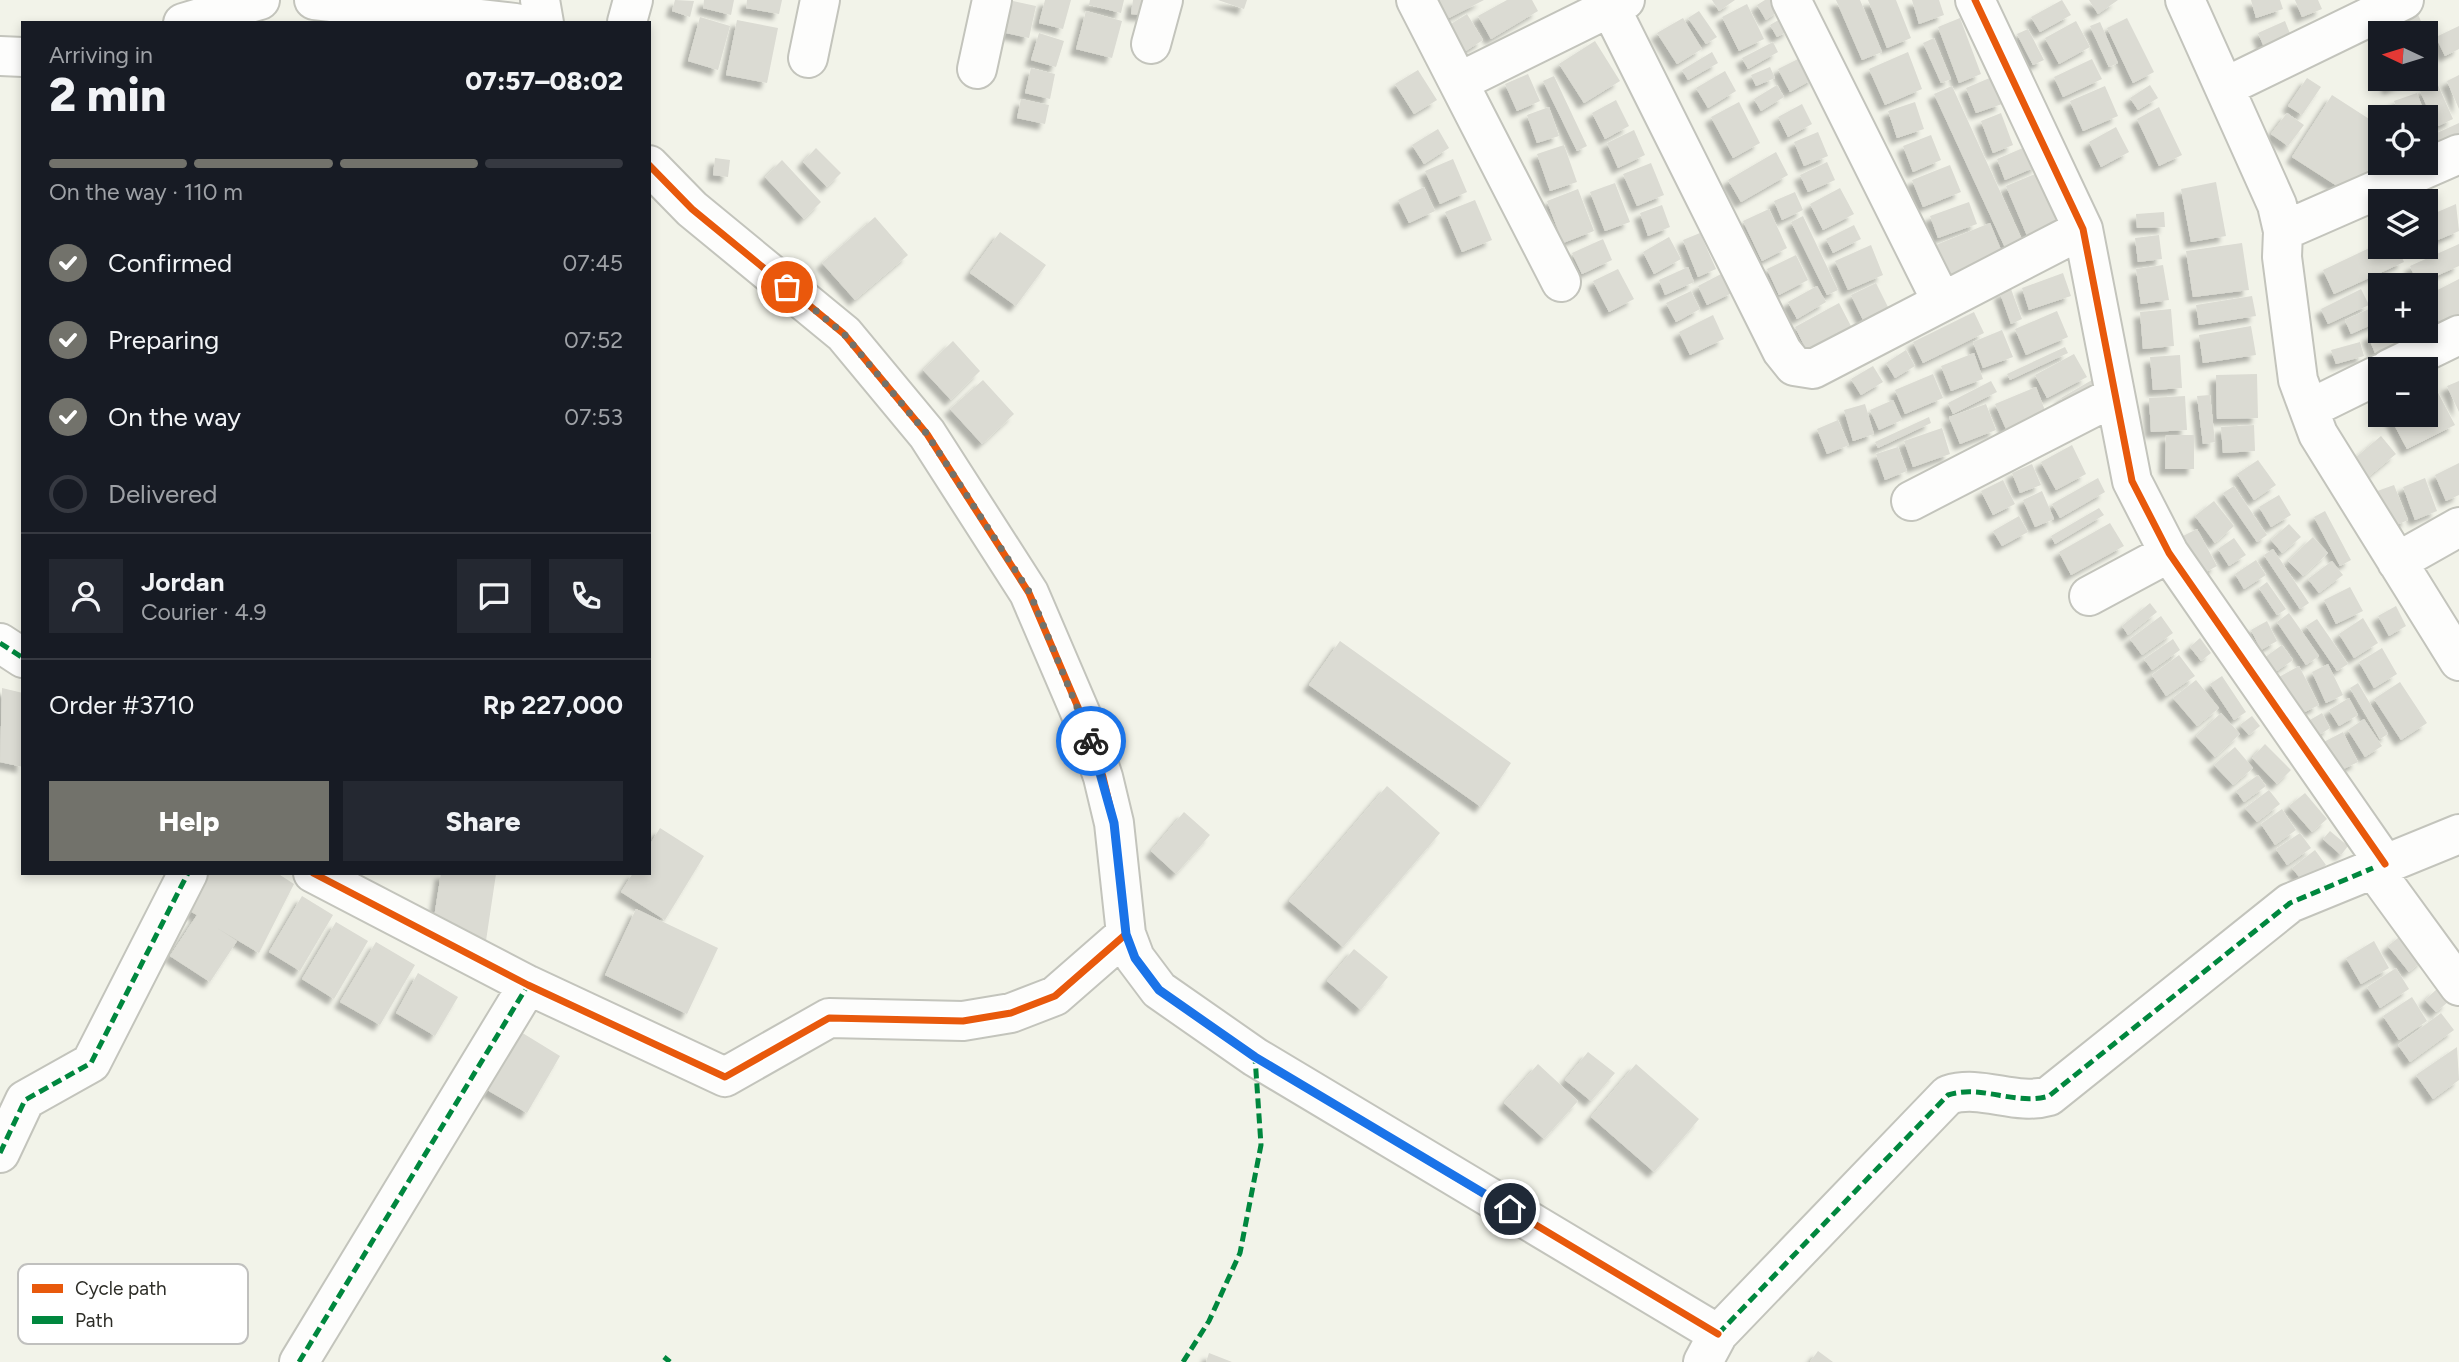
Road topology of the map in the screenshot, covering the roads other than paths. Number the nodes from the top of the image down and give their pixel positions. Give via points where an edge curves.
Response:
1 (260, 0) edge
2 (314, 0) edge
3 (540, 0) edge
4 (633, 0) edge
5 (820, 0) edge
6 (992, 0) edge
7 (1163, 0) edge
8 (1416, 0) edge
9 (1791, 0) edge
10 (1975, 0) edge
11 (2185, 0) edge
12 (2404, 0) edge
13 (1618, 4) edge
14 (190, 21) edge
15 (498, 21) edge
16 (544, 21) edge
17 (627, 21) edge
18 (1151, 44) dead end
19 (0, 56) edge
20 (21, 57) edge
21 (808, 58) dead end
22 (977, 69) dead end
23 (1459, 82) junction
24 (2225, 87) junction
25 (2459, 154) edge
26 (651, 166) edge
27 (2083, 229) junction
28 (2283, 231) junction
29 (1561, 282) dead end
30 (1941, 300) junction
31 (2459, 335) edge
32 (2414, 357) edge
33 (2368, 380) edge
34 (2115, 396) junction
35 (2309, 409) junction
36 (1911, 502) dead end
37 (2459, 527) edge
38 (2169, 553) junction
39 (2397, 562) junction
40 (2089, 596) dead end
41 (0, 643) edge
42 (21, 657) edge
43 (2459, 661) edge
44 (2459, 834) edge
45 (2379, 866) junction
46 (187, 875) edge
47 (317, 875) edge
48 (1126, 934) junction
49 (528, 985) junction
50 (2459, 986) edge
51 (0, 1153) edge
52 (1711, 1348) edge
53 (299, 1362) edge

1 - 14 street
2 - 15 street
3 - 16 street
4 - 17 street
5 - 21 street
6 - 22 street
7 - 18 street
8 - 23 street
9 - 30 street
10 - 27 street
11 - 24 street
12 - 24 street
13 - 23 street
13 - 30 street via 1782,351 1794,366 1813,369
19 - 20 street
23 - 29 street
24 - 28 street via 2277,205
25 - 28 street
26 - 48 street via 692,209 844,334 927,434 1030,593 1103,777 1114,823
27 - 30 street
27 - 34 street
28 - 35 street via 2282,257 2298,380
31 - 32 street
33 - 35 street
34 - 36 street
34 - 38 street via 2132,481
35 - 39 street via 2318,434
37 - 39 street
38 - 40 street
38 - 45 street
39 - 43 street
41 - 42 street
44 - 45 street
45 - 50 street
45 - 52 street via 2290,903 2049,1096 2026,1100 1964,1090 1948,1095
46 - 51 street via 91,1063 25,1100
47 - 49 street
48 - 49 street via 1055,996 1012,1013 963,1021 829,1018 725,1077
48 - 52 street via 1135,958 1159,990 1255,1057
49 - 53 street

